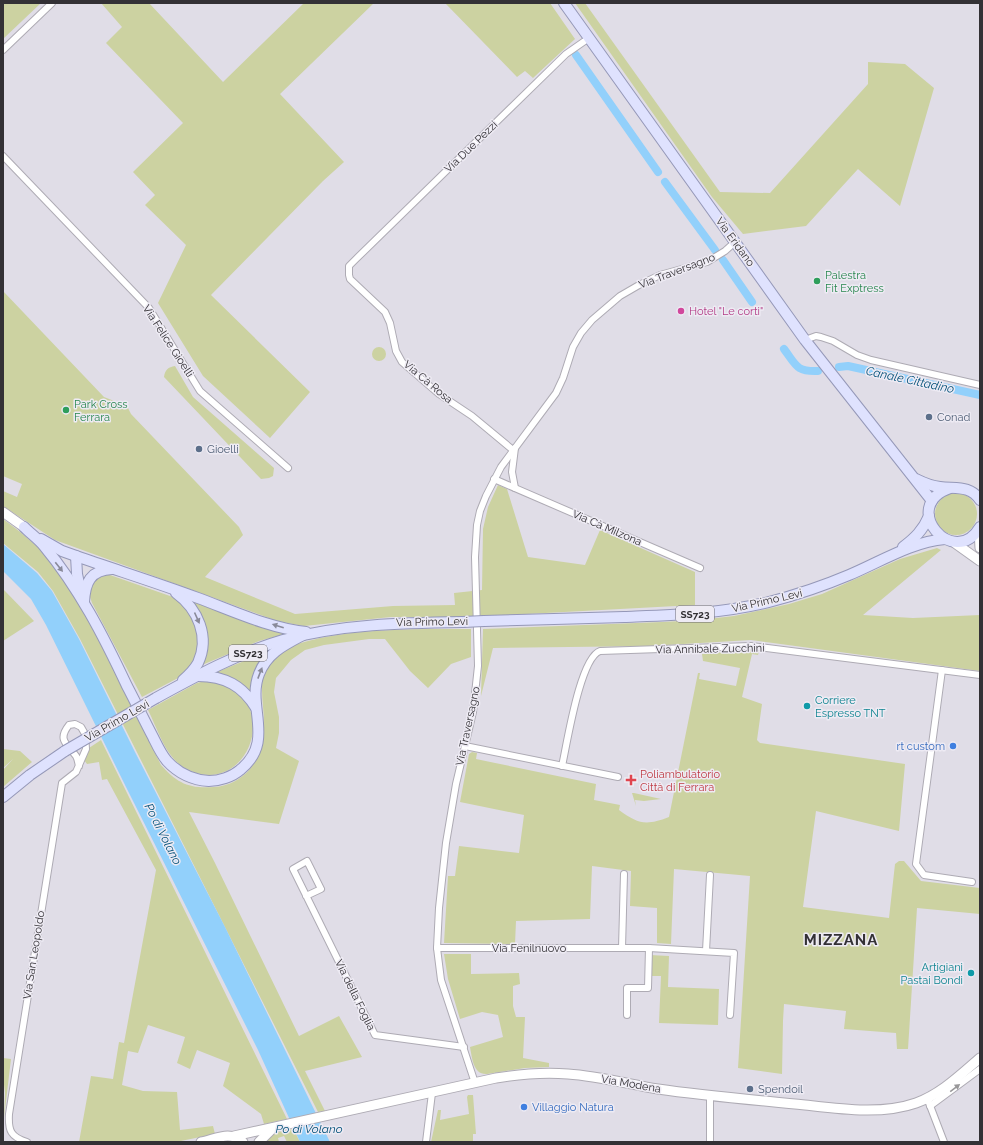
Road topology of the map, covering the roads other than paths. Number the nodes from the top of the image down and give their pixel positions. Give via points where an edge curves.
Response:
1 (52, 3) edge
2 (564, 3) edge
3 (585, 40) junction
4 (3, 50) edge
5 (3, 156) edge
6 (735, 242) junction
7 (356, 259) joint
8 (805, 340) junction
9 (980, 385) edge
10 (514, 448) junction
11 (288, 468) dead end
12 (913, 477) junction
13 (494, 479) junction
14 (515, 488) junction
15 (950, 488) junction
16 (978, 497) edge
17 (932, 501) junction
18 (3, 512) edge
19 (929, 516) junction
20 (24, 528) junction
21 (979, 529) edge
22 (949, 540) junction
23 (980, 548) edge
24 (895, 553) junction
25 (76, 556) junction
26 (980, 561) edge
27 (700, 568) dead end
28 (115, 569) junction
29 (158, 584) junction
30 (84, 602) junction
31 (316, 633) junction
32 (303, 635) junction
33 (942, 670) junction
34 (980, 675) edge
35 (196, 676) junction
36 (173, 689) junction
37 (258, 711) junction
38 (465, 746) junction
39 (79, 766) junction
40 (562, 766) junction
41 (618, 777) dead end
42 (3, 797) edge
43 (624, 874) dead end
44 (710, 875) dead end
45 (972, 882) dead end
46 (306, 896) junction
47 (437, 948) junction
48 (622, 948) junction
49 (649, 948) junction
50 (706, 952) junction
51 (627, 1015) dead end
52 (730, 1015) dead end
53 (464, 1047) junction
54 (980, 1058) edge
55 (980, 1069) edge
56 (475, 1083) junction
57 (432, 1093) junction
58 (710, 1095) junction
59 (929, 1102) junction
60 (273, 1128) junction
61 (234, 1136) junction
62 (262, 1140) edge
63 (212, 1141) edge
64 (27, 1142) edge
65 (201, 1142) edge
66 (244, 1142) edge
67 (426, 1142) edge
68 (710, 1142) edge
69 (944, 1142) edge

1 - 4 street
2 - 3 main road, Via Eridano
3 - 6 main road, Via Eridano
3 - 7 street, Via Due Pezzi via 566,54
5 - 11 street, Via Felice Gioelli via 149,308 200,391
6 - 8 main road, Via Eridano
6 - 10 street, Via Traversagno via 712,259 650,279 620,296 592,320 573,347 556,393
7 - 10 street, Via Cà Rosa via 349,266 350,279 385,312 396,351 402,362 439,394
8 - 9 street via 821,337 871,360
8 - 12 main road, Via Eridano
10 - 13 street, Via Traversagno
10 - 14 street via 512,472
12 - 15 main road, Via Eridano via 932,486
12 - 17 main road, Via Eridano
13 - 14 street, Via Cà Milzona
13 - 38 street, Via Traversagno via 480,511 477,526 475,557 478,666 475,699
14 - 27 street, Via Cà Milzona
15 - 16 main road, Via Eridano via 964,488
15 - 17 main road via 940,492
17 - 19 main road
18 - 20 main road
19 - 22 main road via 933,528
19 - 24 main road, Via Primo Levi / SS723 via 918,535
20 - 25 main road via 51,545
20 -> 30 main road via 43,545
21 - 22 main road via 968,539
21 - 23 main road
22 - 24 main road, Via Primo Levi / SS723 via 927,542
22 - 26 main road
24 - 31 main road, Via Primo Levi / SS723, bridge via 817,588 746,607 685,615 378,624
25 - 28 main road
25 - 30 main road via 79,585
28 - 29 main road
28 - 30 main road via 101,570 90,579 86,585
31 -> 29 main road via 285,629
29 -> 36 main road via 185,599 197,615 202,634 198,663
30 - 37 main road via 166,760 187,776 212,781 226,778 246,765 258,741
31 - 32 main road, Via Primo Levi / SS723
32 - 35 main road, Via Primo Levi / SS723 via 243,655
37 -> 32 main road via 256,687 263,666 279,648
33 - 34 street, Via Annibale Zucchini
33 - 40 street, Via Annibale Zucchini via 751,646 600,651 594,654 581,680
33 - 45 street via 916,864 924,875
35 - 36 main road, Via Primo Levi / SS723
35 - 37 main road via 216,678 238,686
36 - 42 main road, Via Primo Levi / SS723, bridge via 65,752
38 - 40 street
38 - 47 street, Via Traversagno via 446,843
39 - 39 street, Via San Leopoldo via 86,749 85,734 82,727 69,725 63,735
39 - 64 street, Via San Leopoldo via 76,772 62,783 9,1114 8,1122 12,1133
40 - 41 street
43 - 48 street
44 - 50 street
46 - 46 street, Via della Foglia via 293,869 307,861 321,889
46 - 53 street, Via della Foglia via 375,1035
47 - 48 street, Via Fenilnuovo
47 - 53 street, Via Traversagno via 441,980
48 - 49 street, Via Fenilnuovo
49 - 50 street, Via Fenilnuovo
49 - 51 street via 648,988 627,988
50 - 52 street, Via Fenilnuovo via 734,953
53 - 56 street, Via Traversagno
54 - 59 main road, Via Modena
59 -> 55 street, Via Modena
56 - 57 main road, Via Modena
56 - 58 main road, Via Modena via 522,1075 566,1074
57 - 60 main road, Via Modena
57 - 67 street
58 - 59 main road, Via Modena via 862,1110
58 - 68 street
59 - 69 street
60 - 61 main road, Via Modena
60 - 62 main road, Via Modena
61 - 63 main road, Via Modena via 223,1136
61 - 66 main road
63 - 65 main road, Via Modena

